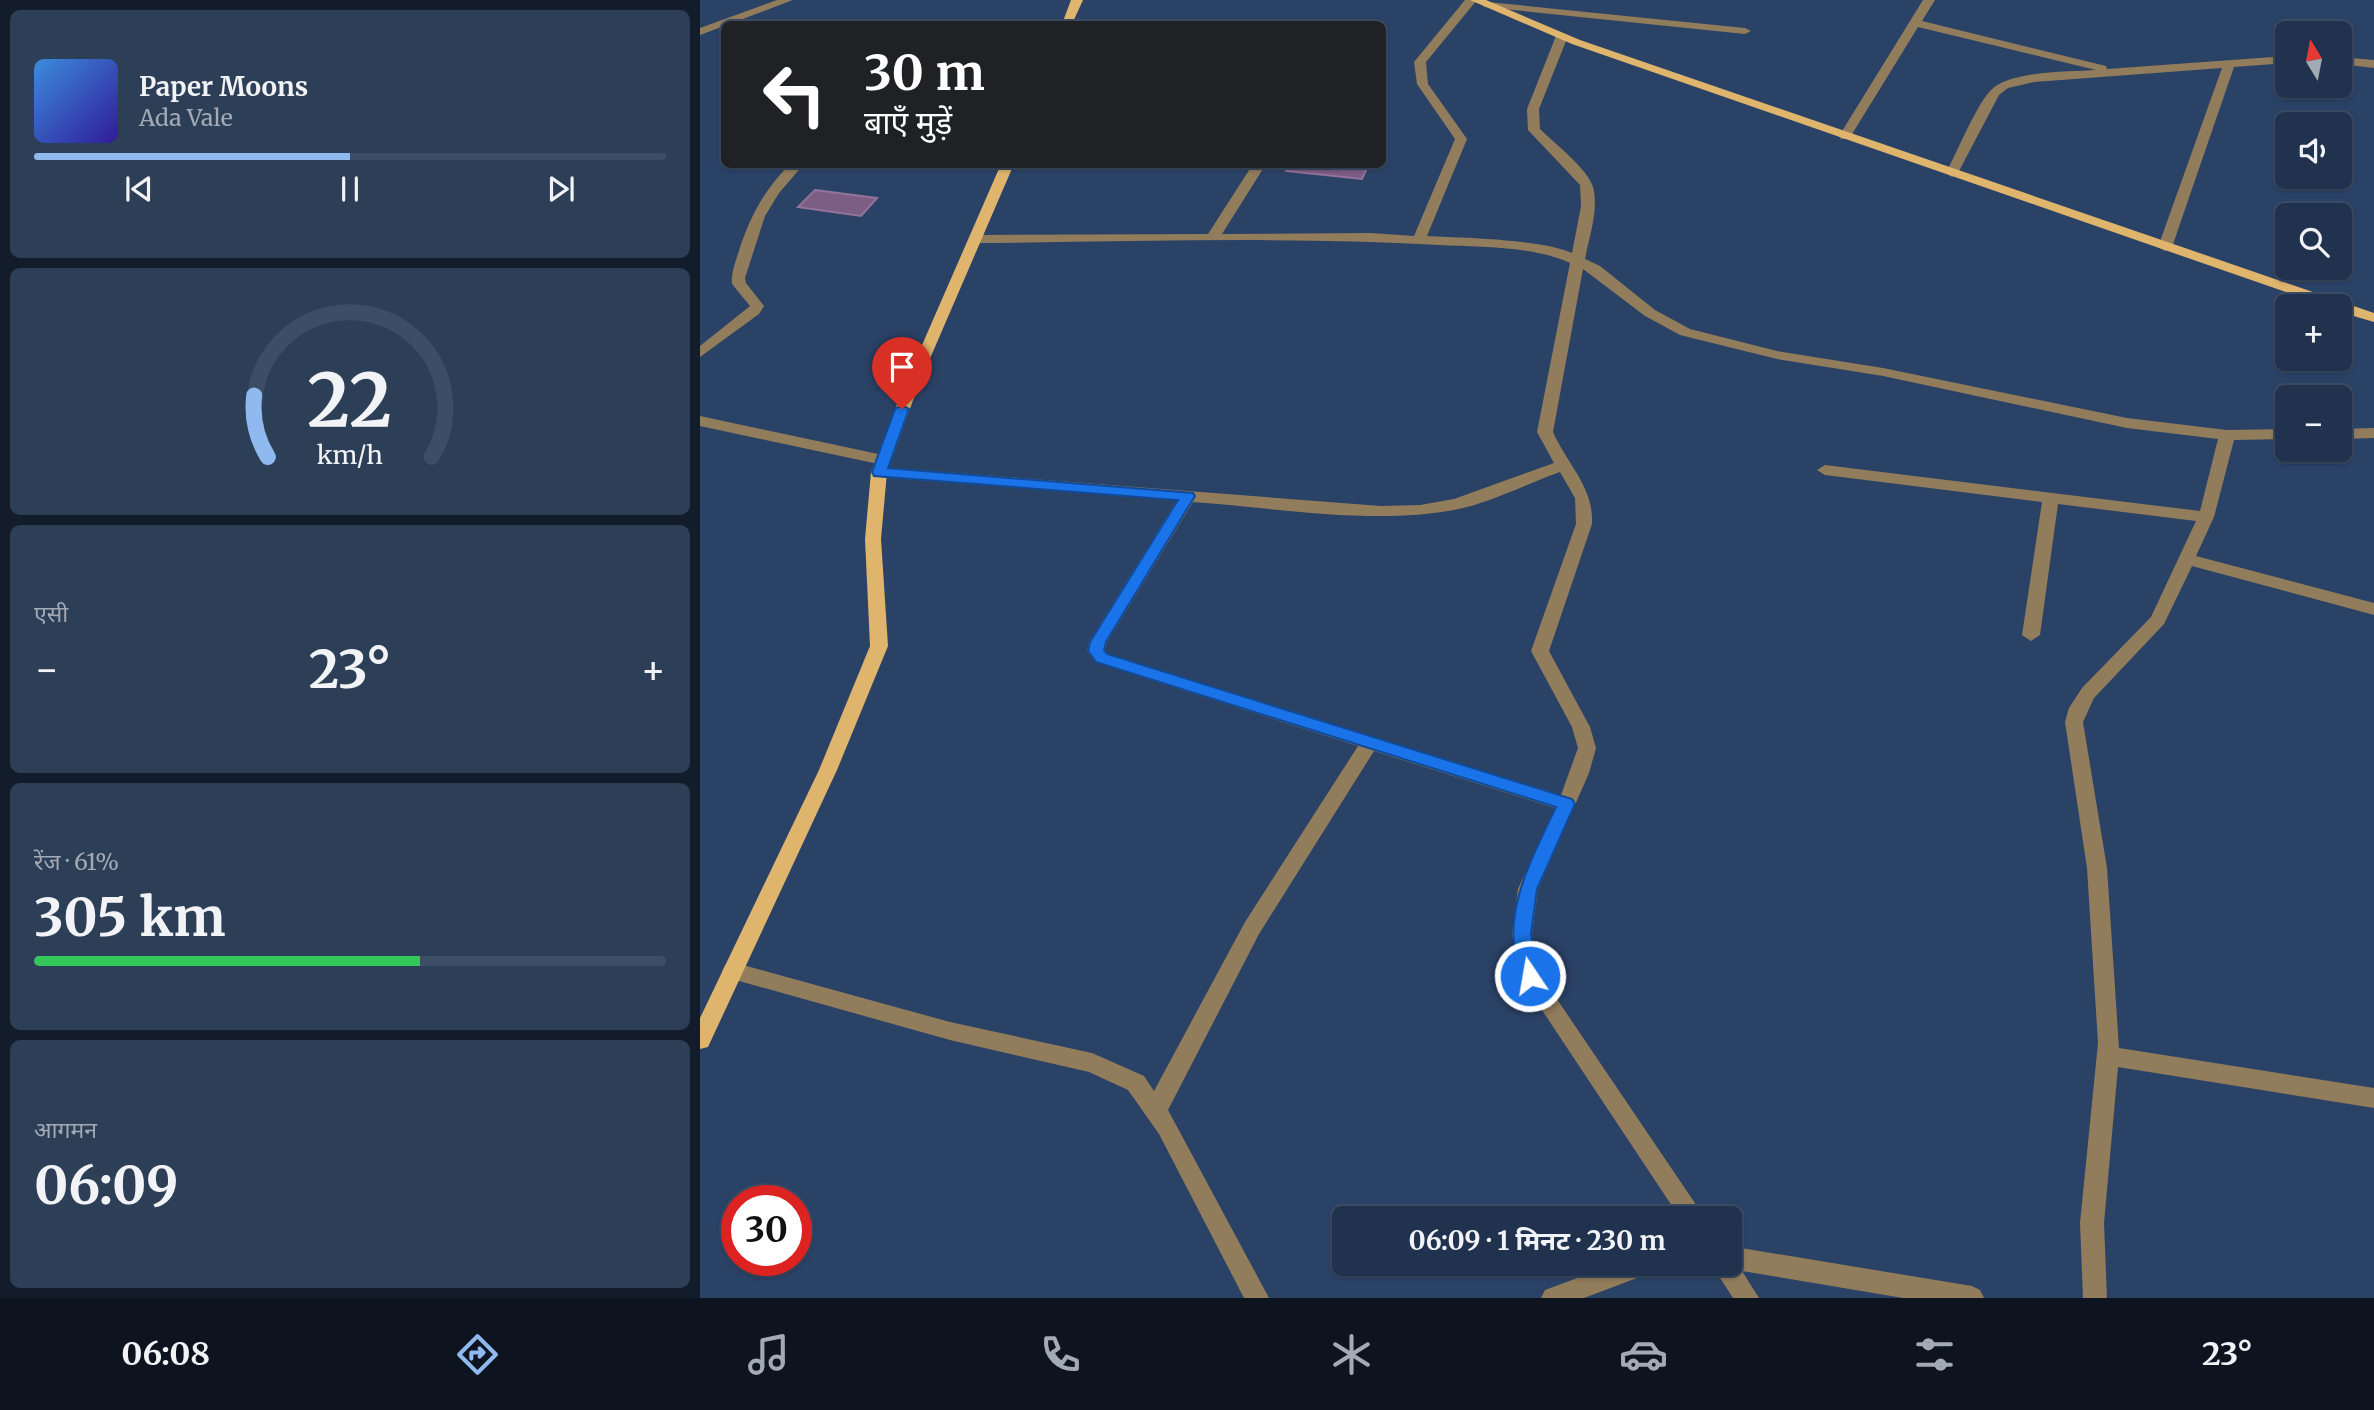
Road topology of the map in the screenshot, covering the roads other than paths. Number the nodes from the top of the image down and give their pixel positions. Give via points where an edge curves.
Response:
1 (787, 0) edge
2 (1077, 0) edge
3 (1471, 0) edge
4 (1929, 0) edge
5 (1482, 2) edge
6 (730, 21) edge
7 (1068, 21) edge
8 (1915, 23) junction
9 (721, 24) edge
10 (1745, 31) dead end
11 (700, 32) edge
12 (1562, 36) junction
13 (2275, 61) edge
14 (2352, 62) edge
15 (2230, 64) junction
16 (2374, 64) edge
17 (2118, 72) junction
18 (1845, 136) junction
19 (795, 168) edge
20 (1006, 168) edge
21 (1257, 168) edge
22 (1952, 173) junction
23 (1213, 237) junction
24 (977, 239) junction
25 (1419, 240) junction
26 (2165, 247) junction
27 (1576, 261) junction
28 (2304, 294) edge
29 (2352, 310) edge
30 (2374, 318) edge
31 (700, 353) edge
32 (701, 421) edge
33 (2374, 433) edge
34 (2275, 434) edge
35 (2352, 434) edge
36 (2227, 435) junction
37 (1563, 465) junction
38 (881, 466) junction
39 (1825, 470) dead end
40 (1188, 496) junction
41 (2051, 498) junction
42 (2206, 517) junction
43 (2187, 559) junction
44 (2374, 609) edge
45 (2031, 635) dead end
46 (1370, 742) junction
47 (1566, 804) junction
48 (733, 971) junction
49 (708, 1005) edge
50 (700, 1040) edge
51 (2108, 1056) junction
52 (2374, 1098) edge
53 (1156, 1110) junction
54 (1685, 1206) edge
55 (1742, 1259) edge
56 (1613, 1276) edge
57 (1732, 1276) edge
58 (1960, 1297) edge
59 (1256, 1298) edge
60 (1553, 1298) edge
61 (1747, 1298) edge
62 (2095, 1298) edge

1 - 6 street
2 - 7 main road
3 - 25 street via 1420,62 1418,75 1424,89 1456,126 1461,139
4 - 8 street
5 - 10 street
5 - 12 main road
8 - 17 street
8 - 18 street
9 - 11 street
12 - 18 main road
12 - 27 street via 1533,109 1534,130 1586,185 1588,206
13 - 15 street
14 - 16 street
15 - 17 street
15 - 26 street
17 - 22 street via 2034,78 2004,85 1994,93
18 - 22 main road
19 - 31 street via 767,198 754,221 738,278 757,306
20 - 24 main road
21 - 23 street
22 - 26 main road
23 - 24 street
23 - 25 street
24 - 38 main road
25 - 27 street via 1560,253
26 - 28 main road
27 - 36 street via 1595,269 1650,313 1685,331 1777,355 1883,372 2127,423
27 - 37 street via 1545,432
29 - 30 main road
32 - 38 street
33 - 35 street
34 - 36 street
36 - 42 street
37 - 40 street via 1457,504 1420,510
37 - 47 street via 1583,493 1587,509 1540,652 1581,727 1587,748
38 - 40 street
38 - 48 main road via 873,539 879,646 828,770
39 - 41 street
40 - 46 street via 1098,642 1096,651 1101,658
41 - 42 street
41 - 45 street
42 - 43 street
43 - 44 street
43 - 51 street via 2158,620 2088,693 2074,722 2097,868
46 - 47 street
46 - 53 street via 1252,928
47 - 54 street via 1528,889 1522,934 1530,976
48 - 49 main road
48 - 53 street via 950,1031 1092,1063 1136,1083
49 - 50 main road
51 - 52 street
51 - 62 street via 2092,1223
53 - 59 street
55 - 58 street
56 - 60 street
57 - 61 street

